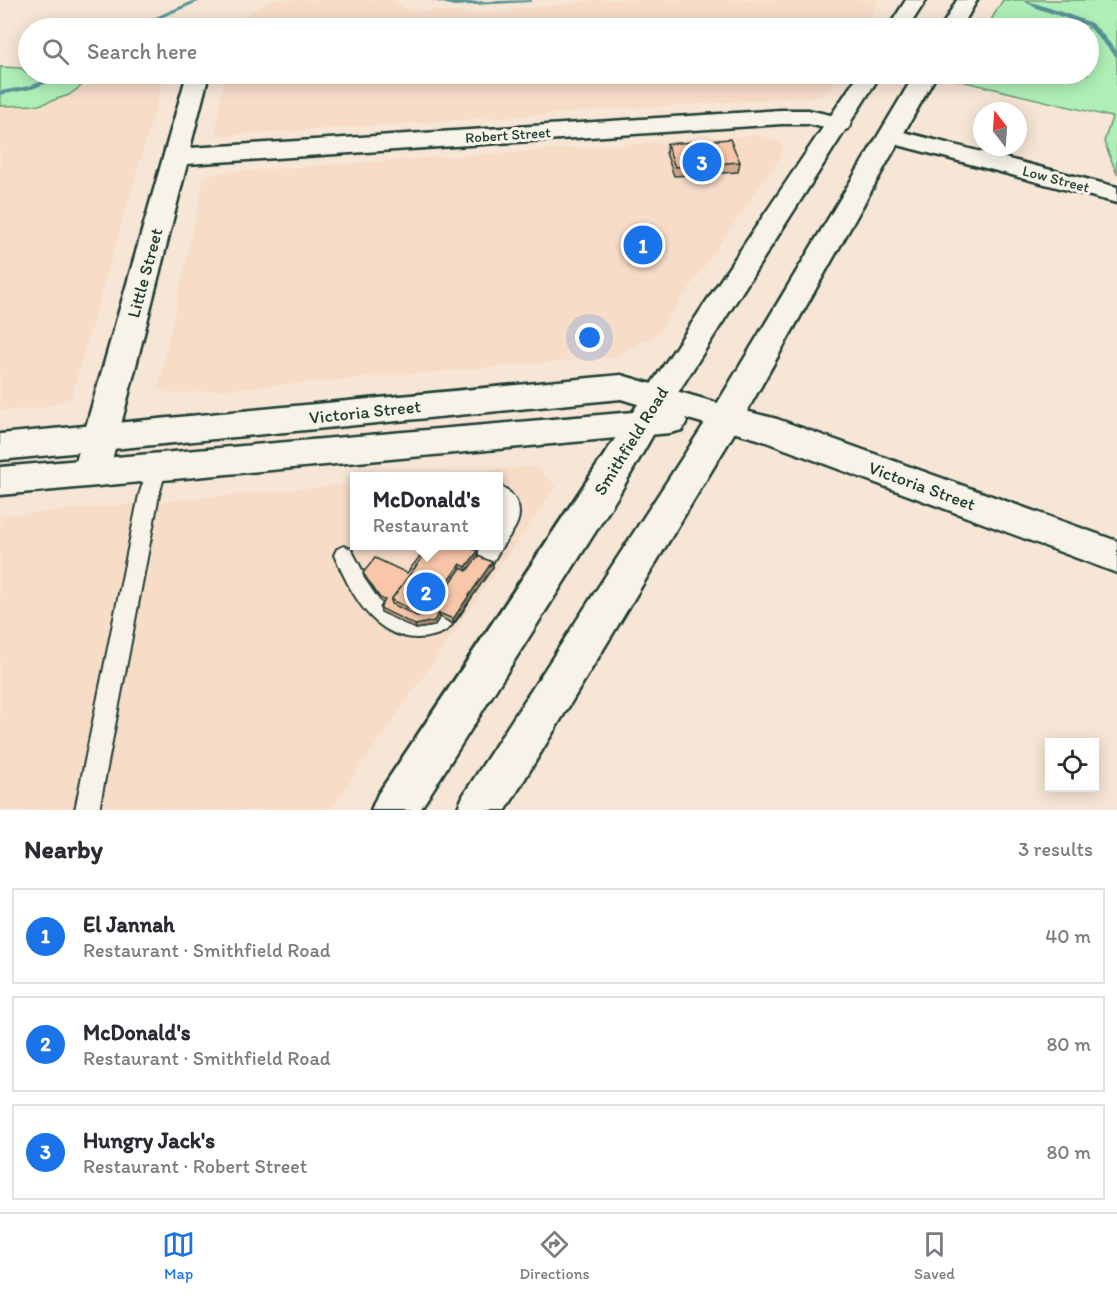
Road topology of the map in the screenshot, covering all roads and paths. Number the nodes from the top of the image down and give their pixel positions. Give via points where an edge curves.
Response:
1 (916, 0) edge
2 (967, 0) edge
3 (904, 18) edge
4 (957, 18) edge
5 (195, 84) edge
6 (864, 84) edge
7 (920, 84) edge
8 (839, 124) junction
9 (891, 136) junction
10 (176, 157) junction
11 (1117, 195) edge
12 (650, 410) junction
13 (726, 418) junction
14 (100, 438) junction
15 (0, 447) edge
16 (156, 466) junction
17 (91, 472) junction
18 (0, 481) edge
19 (503, 499) edge
20 (503, 529) edge
21 (490, 550) edge
22 (344, 555) dead end
23 (1117, 557) edge
24 (87, 810) edge
25 (394, 810) edge
26 (480, 810) edge

1 - 3 main road
2 - 4 main road
5 - 10 main road, Little Street
6 - 8 main road, Smithfield Road
7 - 9 main road
8 - 10 main road, Robert Street via 808,117 782,117
8 - 12 main road, Smithfield Road
9 - 11 main road, Low Street
9 - 13 main road
10 - 14 main road, Little Street
12 - 13 main road, Victoria Street
12 - 14 main road, Victoria Street via 621,387
12 - 16 main road, Victoria Street
12 - 25 main road, Smithfield Road via 605,486
13 - 23 main road, Victoria Street via 765,428
13 - 26 main road
14 - 15 main road, Victoria Street
14 - 17 main road, Little Street
16 - 17 main road, Victoria Street
16 - 24 lane
17 - 18 main road, Victoria Street
19 - 20 lane via 511,515
21 - 22 lane via 440,622 419,629 381,615

